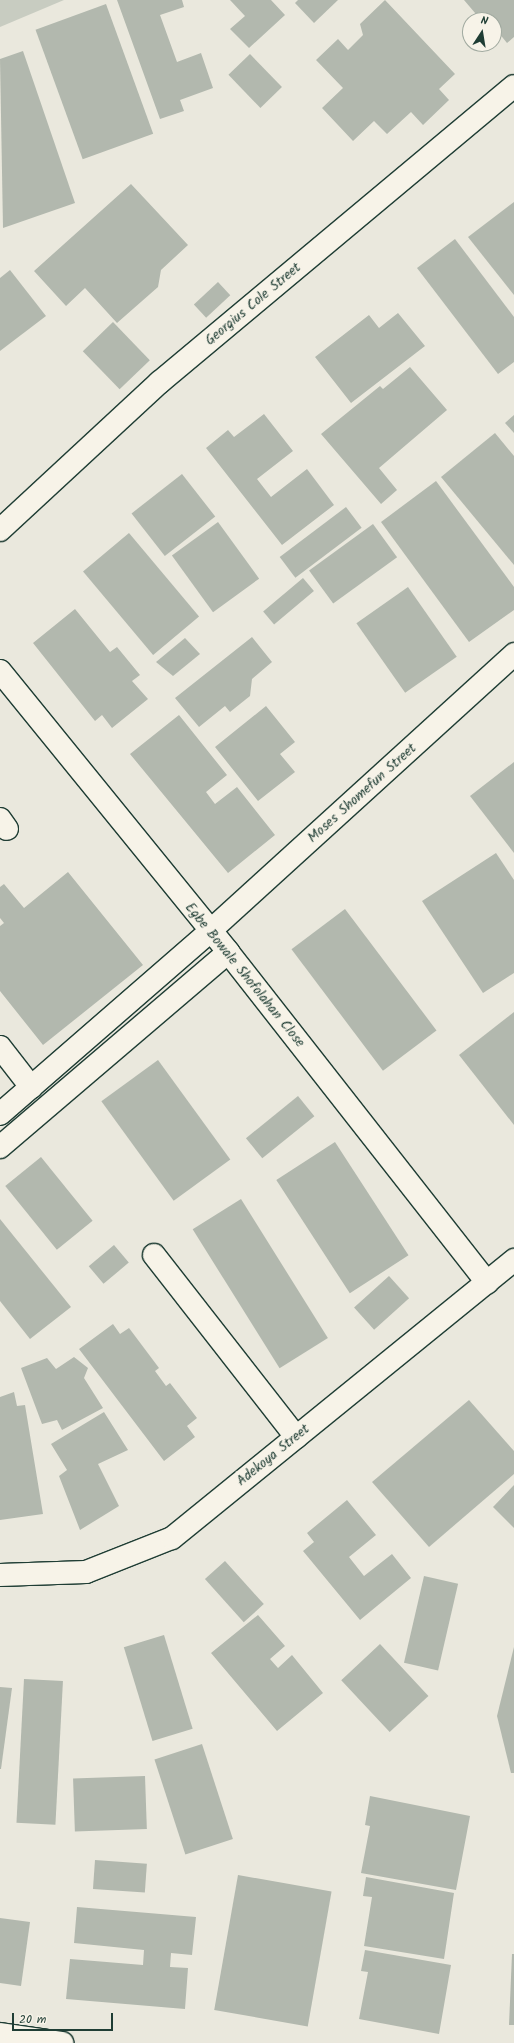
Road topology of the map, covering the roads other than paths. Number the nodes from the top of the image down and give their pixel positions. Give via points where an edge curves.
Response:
1 (514, 86) edge
2 (0, 530) edge
3 (514, 654) edge
4 (0, 670) edge
5 (209, 932) junction
6 (228, 952) junction
7 (0, 1046) edge
8 (31, 1087) junction
9 (0, 1114) edge
10 (0, 1146) edge
11 (154, 1256) dead end
12 (514, 1260) edge
13 (487, 1282) junction
14 (296, 1437) junction
15 (0, 1575) edge
16 (0, 2034) edge
17 (62, 2043) edge

1 - 2 street, Georgius Cole Street via 160,382
3 - 5 street, Moses Shomefun Street
4 - 5 street, Egbe Bowale Shofolahan Close
5 - 6 street, Egbe Bowale Shofolahan Close
5 - 8 street, Moses Shomefun Street
6 - 10 street
6 - 13 street, Egbe Bowale Shofolahan Close
7 - 8 street
8 - 9 street, Moses Shomefun Street
11 - 14 street
12 - 13 street, Adekoya Street
13 - 14 street, Adekoya Street
14 - 15 street, Adekoya Street via 172,1538 86,1572
16 - 17 street

